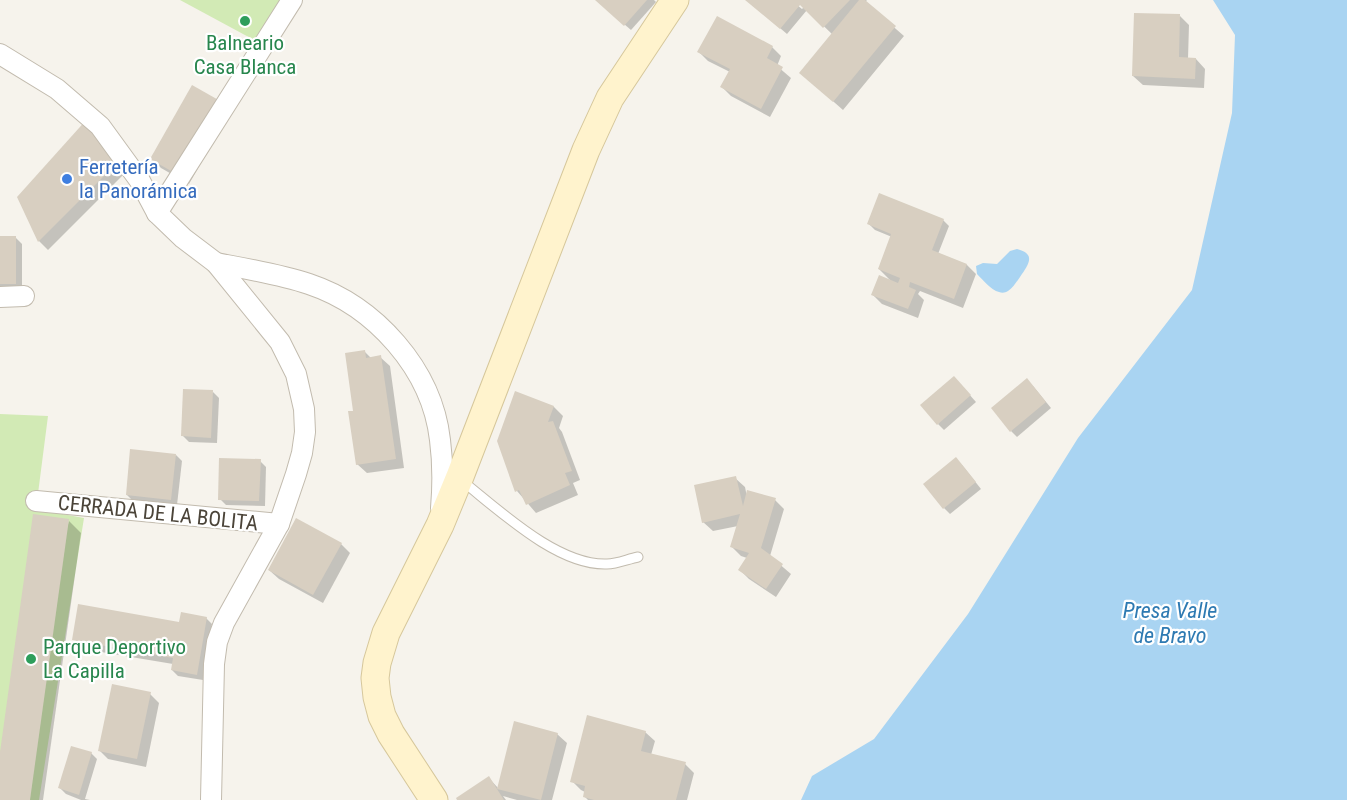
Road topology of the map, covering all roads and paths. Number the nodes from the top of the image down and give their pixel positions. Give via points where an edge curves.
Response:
1 (292, 0) edge
2 (675, 0) edge
3 (0, 54) edge
4 (157, 213) junction
5 (216, 263) junction
6 (24, 296) dead end
7 (0, 297) edge
8 (459, 479) junction
9 (36, 501) dead end
10 (279, 524) junction
11 (440, 525) junction
12 (638, 557) dead end
13 (211, 800) edge
14 (434, 800) edge

1 - 4 street
2 - 8 main road via 610,98 586,150
3 - 4 street via 57,89 99,126 140,181
4 - 5 street
5 - 10 street via 280,342 301,392 305,432 302,453
5 - 11 street via 284,276 328,292 360,310 399,346 426,389 438,430 443,482
6 - 7 street
8 - 11 main road
8 - 12 lane via 543,543 572,557 607,564
9 - 10 street, CERRADA DE LA BOLITA
10 - 13 street via 233,605 218,642 214,663
11 - 14 main road via 386,633 375,678 382,716

